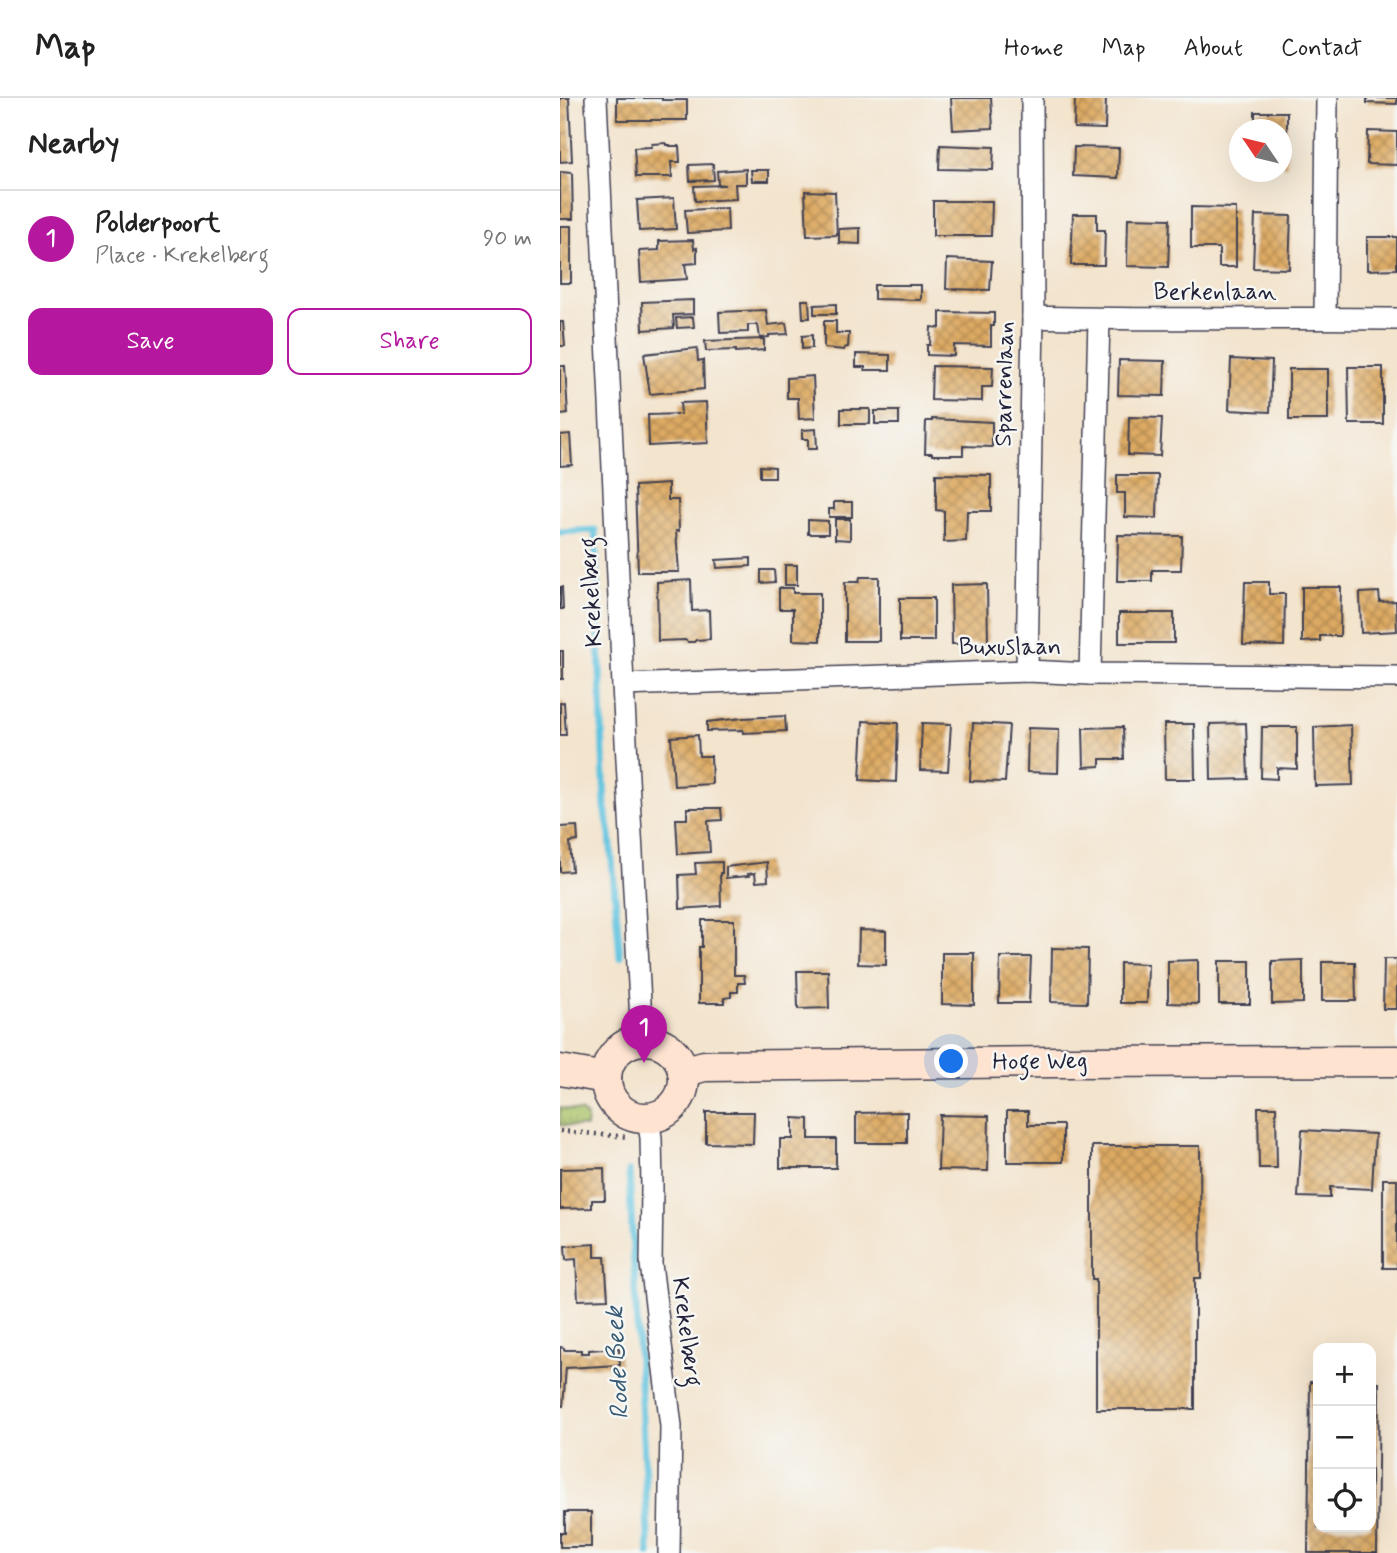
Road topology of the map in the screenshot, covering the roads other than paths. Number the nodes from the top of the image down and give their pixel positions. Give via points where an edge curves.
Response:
1 (596, 98) edge
2 (1032, 98) edge
3 (1327, 98) edge
4 (1033, 317) junction
5 (1325, 318) junction
6 (1099, 319) junction
7 (1397, 320) edge
8 (1027, 671) junction
9 (1090, 674) junction
10 (1397, 677) edge
11 (623, 685) junction
12 (642, 1041) junction
13 (1397, 1061) edge
14 (560, 1070) edge
15 (683, 1072) junction
16 (606, 1077) junction
17 (649, 1128) junction
18 (669, 1553) edge

1 - 11 street, Krekelberg
2 - 4 street, Sparrenlaan
3 - 5 street
4 - 6 street, Berkenlaan
4 - 8 street, Sparrenlaan
5 - 6 street, Berkenlaan
5 - 7 street, Berkenlaan
6 - 9 street
8 - 9 street, Buxuslaan
8 - 11 street, Buxuslaan
9 - 10 street, Buxuslaan
11 - 12 street, Krekelberg
12 - 15 street via 668,1048
12 - 16 street via 617,1052
13 - 15 street, Hoge Weg via 704,1066
14 - 16 street
15 - 17 street via 676,1103
16 - 17 street via 608,1094 617,1107
17 - 18 street, Krekelberg via 651,1264 671,1426

